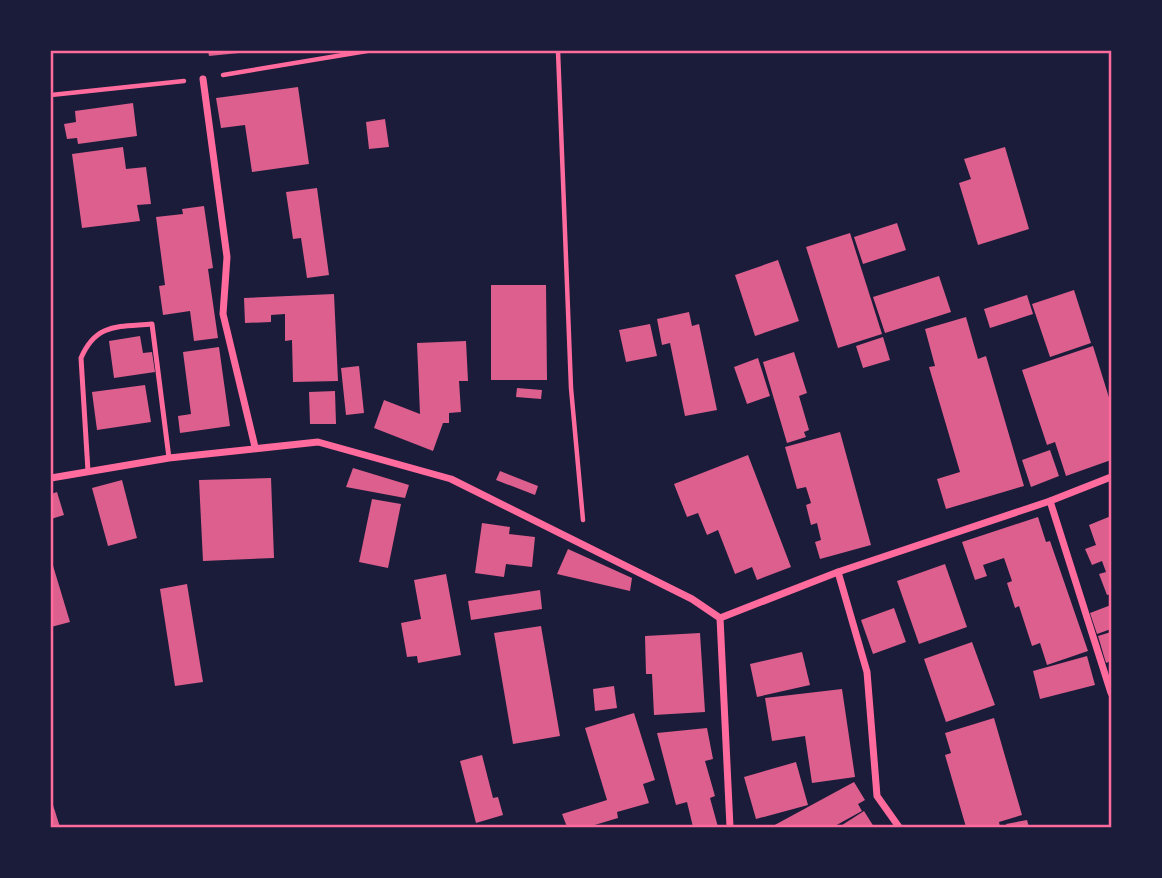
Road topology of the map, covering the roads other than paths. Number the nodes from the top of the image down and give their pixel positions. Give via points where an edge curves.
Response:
1 (203, 79) road end
2 (254, 447) junction
3 (169, 458) junction
4 (88, 471) junction
5 (1111, 477) edge
6 (51, 478) edge
7 (1050, 502) junction
8 (838, 572) junction
9 (720, 618) junction
10 (1111, 693) edge
11 (730, 827) edge
12 (899, 827) edge

1 - 2 street via 226,257 223,314
2 - 3 street
2 - 9 street via 318,442 451,479 692,599
3 - 4 street
3 - 4 lane via 152,324 118,327 100,332 87,343 81,358
4 - 6 street
5 - 7 street
7 - 8 street
7 - 10 street
8 - 9 street
8 - 12 street via 867,672 877,796
9 - 11 street

